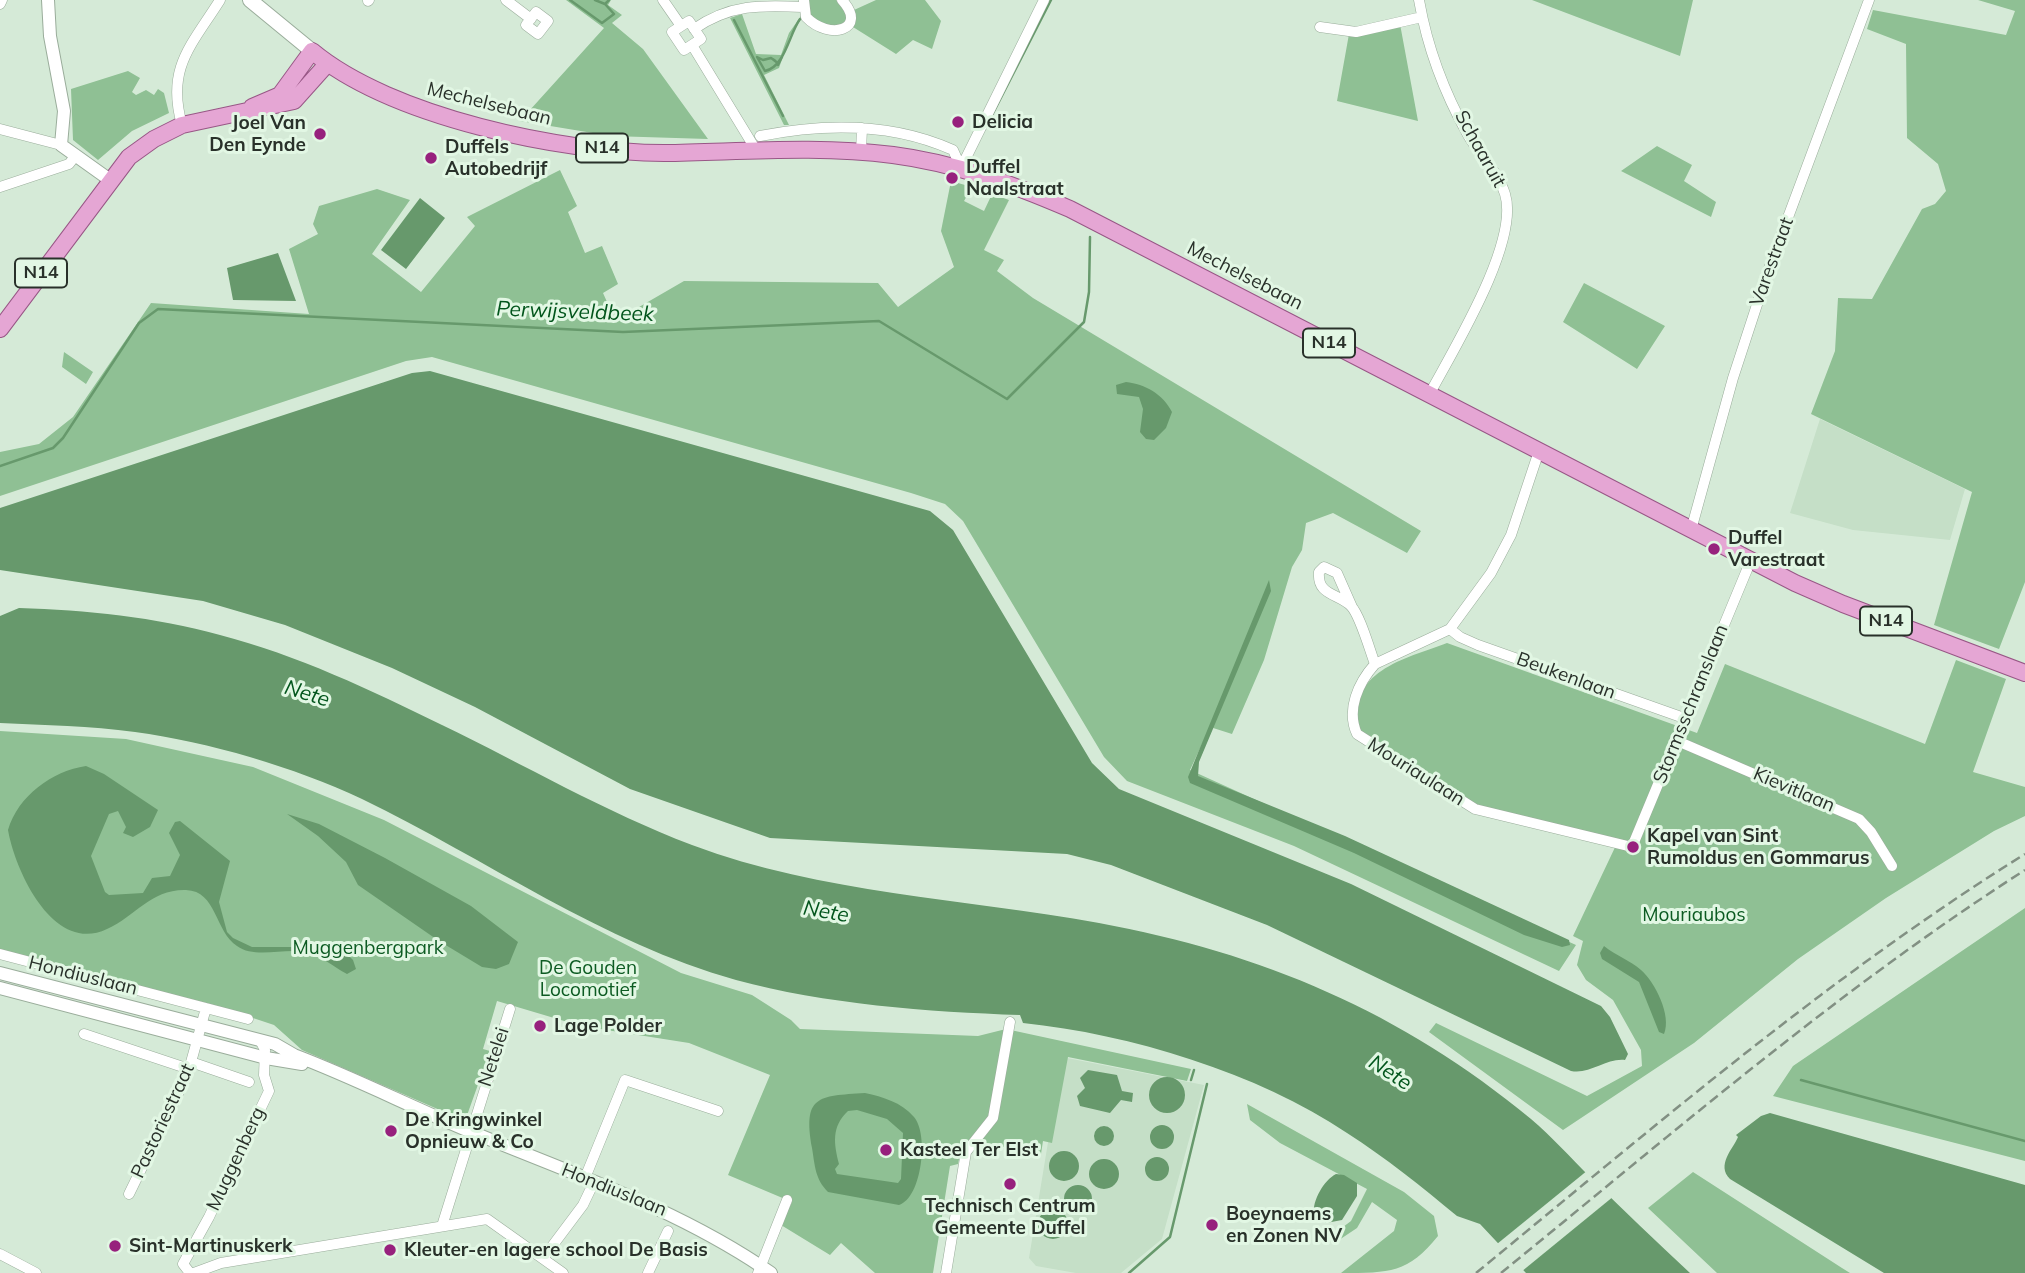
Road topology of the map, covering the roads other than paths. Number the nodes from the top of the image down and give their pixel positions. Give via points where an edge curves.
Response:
1 (48, 0) edge
2 (220, 0) edge
3 (250, 0) edge
4 (506, 0) edge
5 (663, 0) edge
6 (842, 0) edge
7 (1044, 0) edge
8 (1419, 0) edge
9 (1869, 0) edge
10 (804, 4) edge
11 (1422, 17) junction
12 (531, 19) dead end
13 (681, 26) junction
14 (1320, 27) dead end
15 (694, 29) junction
16 (692, 45) junction
17 (313, 51) junction
18 (328, 63) junction
19 (252, 107) junction
20 (183, 125) junction
21 (862, 128) junction
22 (0, 129) edge
23 (758, 143) junction
24 (61, 145) junction
25 (861, 152) junction
26 (76, 155) junction
27 (961, 168) junction
28 (110, 180) junction
29 (0, 187) edge
30 (0, 329) edge
31 (1429, 395) junction
32 (1539, 451) junction
33 (1691, 530) junction
34 (1751, 560) junction
35 (1352, 607) dead end
36 (1450, 629) junction
37 (1437, 637) junction
38 (1460, 637) junction
39 (1375, 664) junction
40 (2025, 673) edge
41 (1684, 718) junction
42 (1675, 740) junction
43 (1632, 847) joint
44 (1892, 866) dead end
45 (0, 954) edge
46 (0, 973) edge
47 (38, 983) junction
48 (0, 988) edge
49 (34, 996) junction
50 (206, 1007) junction
51 (510, 1009) dead end
52 (248, 1019) dead end
53 (1010, 1022) dead end
54 (201, 1026) junction
55 (84, 1034) dead end
56 (197, 1040) junction
57 (260, 1040) junction
58 (266, 1058) junction
59 (190, 1065) junction
60 (333, 1072) junction
61 (249, 1082) dead end
62 (718, 1111) dead end
63 (470, 1131) junction
64 (590, 1180) junction
65 (129, 1194) dead end
66 (787, 1200) dead end
67 (442, 1226) junction
68 (668, 1231) dead end
69 (0, 1254) edge
70 (544, 1257) junction
71 (763, 1270) edge
72 (36, 1273) edge
73 (192, 1273) edge
74 (564, 1273) edge
75 (648, 1273) edge
76 (946, 1273) edge

1 - 24 street via 64,111
2 - 20 street via 183,61 175,86
3 - 17 main road
4 - 12 street
5 - 13 street
6 - 10 street via 851,18 839,31 816,25 806,17
7 - 27 street
8 - 11 street, Schaaruit
9 - 33 street, Varestraat via 1764,281
10 - 15 street via 742,6
11 - 14 street via 1356,32
11 - 31 street, Schaaruit via 1468,136 1505,194 1507,217 1497,260
13 - 15 street via 689,21
13 - 16 street via 672,32 684,50
15 - 16 street via 701,39
16 - 23 street
17 - 18 main road, Mechelsebaan / N14
17 - 19 main road, N14 via 280,95
18 - 19 main road, N14 via 294,101
18 - 23 main road, Mechelsebaan / N14 via 417,108 553,142 662,153
19 - 20 main road, N14
20 - 28 main road, N14 via 154,139
21 - 23 street, Mechelsebaan via 810,128
21 - 25 street
21 - 27 street, Mechelsebaan via 939,144 953,150
22 - 24 street
23 - 25 main road, Mechelsebaan / N14
24 - 26 street
25 - 27 main road, Mechelsebaan / N14
26 - 28 street
26 - 29 street via 69,164
27 - 31 main road, Mechelsebaan / N14 via 1070,209
28 - 30 main road, N14
31 - 32 main road, Mechelsebaan / N14
32 - 33 main road, Mechelsebaan / N14
32 - 36 street via 1511,535 1491,573
33 - 34 main road, N14
34 - 40 main road, N14 via 1843,604
34 - 41 street, Stormsschranslaan
35 - 39 street
36 - 37 street
36 - 38 street, Beukenlaan
37 - 38 street
37 - 39 street
38 - 41 street, Beukenlaan
39 - 43 street, Mouriaulaan via 1356,695 1352,722 1357,734 1475,809
41 - 42 street, Stormsschranslaan
42 - 43 street, Stormsschranslaan
42 - 44 street, Kievitlaan via 1859,819
45 - 50 street, Hondiuslaan
46 - 47 street, Hondiuslaan
47 - 49 street, Hondiuslaan
47 - 54 street, Hondiuslaan
48 - 49 street, Hondiuslaan
49 - 56 street, Hondiuslaan
50 - 52 street, Hondiuslaan
50 - 54 street, Pastoriestraat
51 - 63 street, Netelei
53 - 76 street via 993,1118 966,1152
54 - 56 street, Pastoriestraat
54 - 57 street, Hondiuslaan
55 - 59 street
56 - 58 street, Hondiuslaan
56 - 59 street, Pastoriestraat
57 - 58 street, Muggenberg
57 - 60 street, Hondiuslaan
58 - 60 street, Hondiuslaan
58 - 73 street, Muggenberg via 264,1075 269,1091 183,1264
59 - 61 street
59 - 65 street, Pastoriestraat
60 - 63 street, Hondiuslaan
62 - 64 street via 625,1080
63 - 64 street, Hondiuslaan
63 - 67 street, Netelei
64 - 70 street via 583,1205
64 - 71 street, Hondiuslaan via 698,1227
66 - 71 street
67 - 70 street via 487,1219
67 - 73 street via 221,1263
68 - 75 street
69 - 72 street
70 - 74 street

